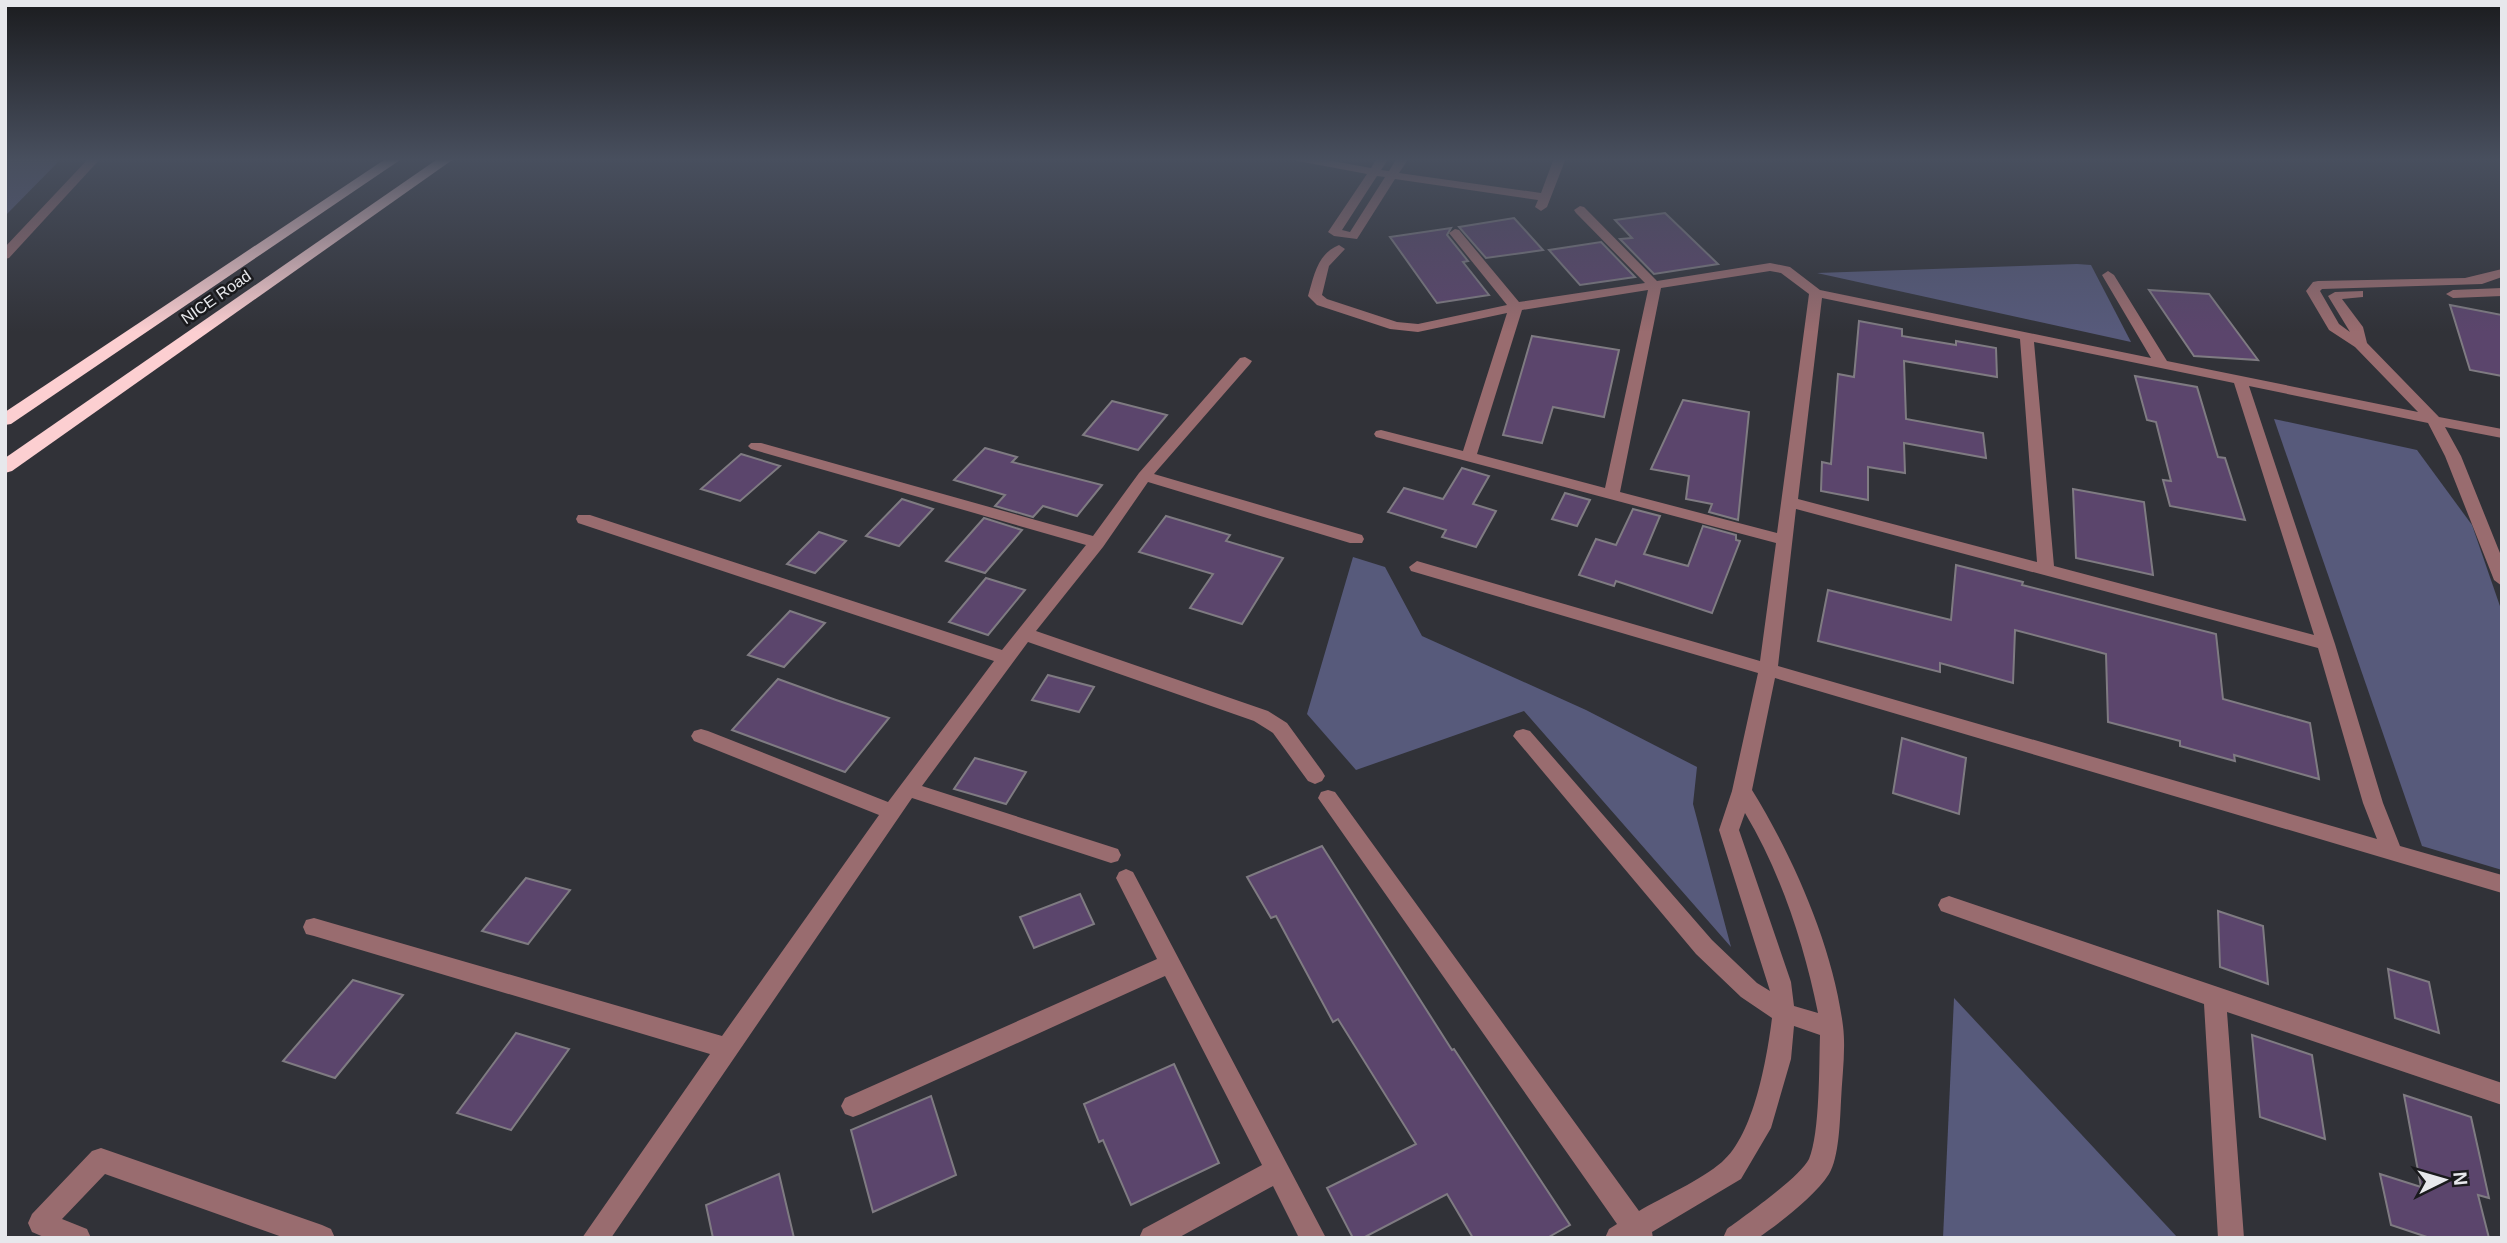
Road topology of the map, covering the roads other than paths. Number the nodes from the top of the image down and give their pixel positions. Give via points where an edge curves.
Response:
1 (41, 216) edge
2 (309, 216) edge
3 (365, 216) edge
4 (1345, 216) edge
5 (1366, 216) edge
6 (1586, 216) edge
7 (1455, 233) dead end
8 (1339, 249) dead end
9 (5, 255) edge
10 (2502, 273) edge
11 (2108, 275) dead end
12 (1655, 286) junction
13 (2502, 292) edge
14 (1816, 293) junction
15 (1516, 307) junction
16 (2027, 336) junction
17 (2360, 344) junction
18 (1245, 361) dead end
19 (2162, 364) junction
20 (2239, 380) junction
21 (5, 420) edge
22 (2434, 420) junction
23 (1381, 434) dead end
24 (2502, 434) edge
25 (757, 446) dead end
26 (1468, 458) junction
27 (5, 467) edge
28 (1144, 475) junction
29 (1611, 495) junction
30 (1789, 502) junction
31 (584, 519) dead end
32 (1356, 538) dead end
33 (1784, 540) junction
34 (1097, 543) junction
35 (1417, 567) dead end
36 (2046, 570) junction
37 (2502, 580) edge
38 (1024, 634) junction
39 (2326, 643) junction
40 (1005, 658) junction
41 (1768, 670) junction
42 (701, 736) dead end
43 (1522, 736) dead end
44 (1315, 776) dead end
45 (908, 789) junction
46 (1742, 791) junction
47 (1328, 797) dead end
48 (891, 811) junction
49 (2392, 852) junction
50 (1111, 855) dead end
51 (1126, 878) dead end
52 (2502, 884) edge
53 (1949, 905) dead end
54 (314, 927) dead end
55 (1171, 963) junction
56 (2215, 998) junction
57 (1784, 1013) junction
58 (1832, 1028) junction
59 (727, 1048) junction
60 (2502, 1094) edge
61 (853, 1107) dead end
62 (1278, 1170) junction
63 (1632, 1234) edge
64 (78, 1238) edge
65 (322, 1238) edge
66 (595, 1238) edge
67 (1152, 1238) edge
68 (1313, 1238) edge
69 (1736, 1238) edge
70 (2231, 1238) edge

1 - 9 street
2 - 21 highway, NICE Road
3 - 27 highway, NICE Road
4 - 5 street via 1334,232 1353,236
6 - 12 street
7 - 15 street
8 - 15 street via 1323,265 1315,296 1395,326 1418,328
10 - 17 street via 2475,282 2314,287 2334,327
11 - 19 street
12 - 14 street via 1770,267 1785,270
12 - 15 street
12 - 29 street
13 - 17 street via 2335,296 2356,327
14 - 16 street
14 - 30 street
15 - 26 street
16 - 19 street
16 - 36 street
17 - 22 street
18 - 28 street
19 - 20 street
20 - 22 street
20 - 39 street
22 - 24 street
22 - 37 street
23 - 26 street
25 - 34 street
26 - 29 street
28 - 32 street
28 - 34 street
29 - 33 street
30 - 33 street
30 - 36 street
31 - 40 street
33 - 41 street
34 - 38 street
35 - 41 street
36 - 39 street
38 - 40 street
38 - 44 street via 1261,716 1280,728
39 - 49 street
40 - 45 street
41 - 46 street
41 - 49 street
42 - 48 street
43 - 57 street via 1704,947 1749,990
45 - 48 street
45 - 50 street
46 - 57 street via 1729,830 1780,982
46 - 58 street via 1770,837 1795,898 1819,964
47 - 63 street
48 - 59 street
49 - 52 street
51 - 55 street
53 - 56 street
54 - 59 street
55 - 61 street
55 - 62 street
56 - 60 street
56 - 70 street
57 - 58 street
57 - 63 street via 1779,1059 1759,1128 1732,1170
58 - 69 street via 1828,1121 1820,1165
59 - 66 street
62 - 67 street
62 - 68 street
64 - 65 street via 41,1223 102,1160

